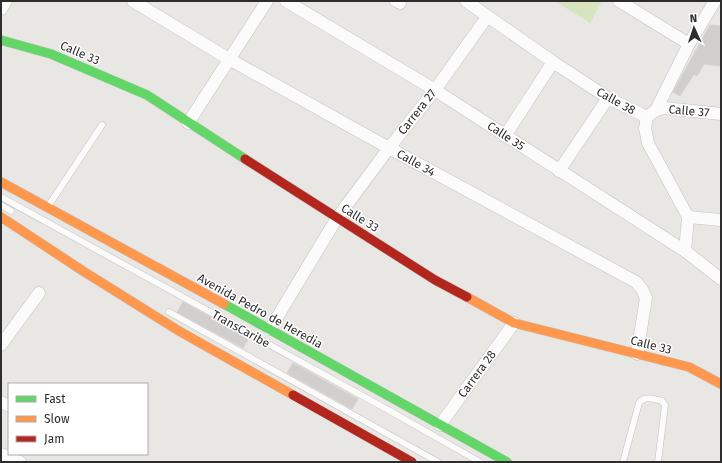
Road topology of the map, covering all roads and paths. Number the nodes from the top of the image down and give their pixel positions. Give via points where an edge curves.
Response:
1 (6, 1) edge
2 (133, 1) edge
3 (267, 1) edge
4 (286, 1) edge
5 (466, 1) edge
6 (619, 1) edge
7 (716, 7) edge
8 (1, 9) edge
9 (487, 17) junction
10 (1, 40) edge
11 (689, 44) junction
12 (229, 59) junction
13 (553, 62) junction
14 (435, 90) junction
15 (608, 98) junction
16 (652, 113) junction
17 (721, 114) edge
18 (188, 123) junction
19 (102, 126) dead end
20 (505, 136) junction
21 (389, 148) junction
22 (559, 171) junction
23 (1, 182) edge
24 (1, 197) edge
25 (1, 205) edge
26 (47, 208) junction
27 (18, 216) dead end
28 (1, 217) edge
29 (688, 217) junction
30 (337, 218) junction
31 (721, 220) edge
32 (685, 251) junction
33 (721, 279) edge
34 (40, 293) dead end
35 (164, 310) dead end
36 (514, 322) junction
37 (270, 329) junction
38 (1, 345) edge
39 (637, 354) junction
40 (721, 384) edge
41 (440, 425) junction
42 (1, 454) edge
43 (20, 462) edge
44 (412, 462) edge
45 (438, 462) edge
46 (480, 462) edge
47 (507, 462) edge
48 (623, 462) edge
49 (658, 462) edge

1 - 8 street
2 - 12 street, Calle 34
3 - 12 street
4 - 14 street, Calle 35
5 - 9 street, Calle 38
6 - 11 street
7 - 11 street
9 - 13 street, Calle 38
9 - 14 street, Carrera 27
10 - 18 main road, Calle 33 via 51,54 147,95
11 - 16 street
12 - 18 street
12 - 21 street, Calle 34
13 - 15 street, Calle 38
13 - 20 street
14 - 20 street, Calle 35
14 - 21 street, Carrera 27
15 - 16 street, Calle 38
15 - 22 street
16 - 17 street, Calle 37 via 665,108
16 - 29 street, Calle 38 via 645,128 648,143
18 - 30 main road, Calle 33
19 - 26 lane
20 - 22 street, Calle 35
21 - 30 street, Carrera 27
21 - 39 street, Calle 34 via 636,282 646,298
22 - 32 street, Calle 35
23 - 26 main road, Avenida Pedro de Heredia
24 - 46 lane, TransCaribe
25 - 27 lane
26 - 37 main road, Avenida Pedro de Heredia
28 - 44 main road via 179,331
29 - 31 street
29 - 32 street
30 - 36 main road, Calle 33 via 435,280
30 - 37 street, Carrera 27
32 - 33 street, Calle 35
34 - 38 street
35 - 45 lane, TransCaribe
36 - 39 main road, Calle 33
36 - 41 street, Carrera 28
37 - 41 main road, Avenida Pedro de Heredia
39 - 40 main road, Calle 33 via 689,367
41 - 47 main road, Avenida Pedro de Heredia
42 - 43 street
48 - 49 lane via 640,403 646,398 662,401 665,405

